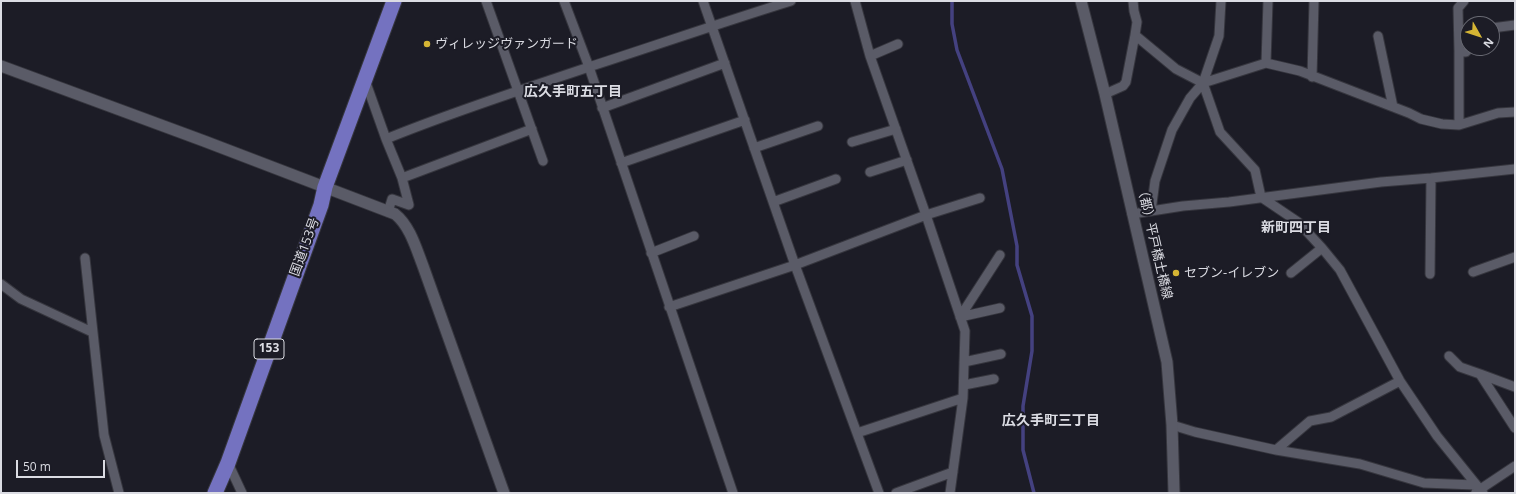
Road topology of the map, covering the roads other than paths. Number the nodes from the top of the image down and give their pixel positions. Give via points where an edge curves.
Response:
1 (394, 1) edge
2 (486, 1) edge
3 (564, 1) edge
4 (703, 1) edge
5 (792, 1) edge
6 (855, 1) edge
7 (1080, 1) edge
8 (1133, 1) edge
9 (1221, 1) edge
10 (1268, 1) edge
11 (1314, 1) edge
12 (1464, 1) edge
13 (712, 25) junction
14 (1515, 25) edge
15 (1500, 27) edge
16 (1135, 35) junction
17 (1378, 36) dead end
18 (898, 44) dead end
19 (1459, 52) joint
20 (870, 56) junction
21 (725, 63) junction
22 (1266, 63) junction
23 (1, 66) edge
24 (589, 67) junction
25 (1312, 77) junction
26 (365, 78) junction
27 (1203, 83) junction
28 (518, 91) junction
29 (1105, 94) junction
30 (602, 108) junction
31 (1393, 108) junction
32 (1515, 112) edge
33 (745, 120) junction
34 (1459, 125) junction
35 (818, 126) dead end
36 (532, 129) junction
37 (896, 130) junction
38 (386, 139) junction
39 (852, 142) dead end
40 (754, 148) junction
41 (907, 160) junction
42 (543, 161) dead end
43 (621, 163) junction
44 (1515, 169) edge
45 (870, 172) dead end
46 (402, 178) junction
47 (1431, 178) junction
48 (836, 179) dead end
49 (325, 187) junction
50 (1261, 197) junction
51 (980, 198) dead end
52 (773, 202) junction
53 (1151, 211) junction
54 (388, 212) junction
55 (1132, 214) junction
56 (926, 215) junction
57 (694, 236) dead end
58 (1322, 248) junction
59 (651, 253) junction
60 (1000, 255) dead end
61 (1515, 257) edge
62 (85, 258) dead end
63 (795, 265) junction
64 (1291, 272) dead end
65 (1473, 272) dead end
66 (1430, 274) dead end
67 (1, 284) edge
68 (669, 307) junction
69 (1000, 308) dead end
70 (960, 317) junction
71 (92, 332) junction
72 (1000, 354) dead end
73 (1449, 356) dead end
74 (964, 362) junction
75 (1480, 374) junction
76 (994, 379) dead end
77 (1400, 381) junction
78 (964, 385) junction
79 (1515, 387) edge
80 (963, 398) junction
81 (1172, 424) junction
82 (1515, 428) edge
83 (857, 434) junction
84 (1276, 450) junction
85 (228, 464) junction
86 (1515, 466) edge
87 (953, 472) junction
88 (1478, 490) edge
89 (119, 493) edge
90 (215, 493) edge
91 (242, 493) edge
92 (504, 493) edge
93 (733, 493) edge
94 (879, 493) edge
95 (896, 493) edge
96 (950, 493) edge
97 (1174, 493) edge

1 - 26 highway, 国道153号 / 153
2 - 28 street
3 - 24 street
4 - 13 street
5 - 13 street
6 - 20 street
7 - 29 street, （都）平戸橋土橋線
8 - 16 street via 1138,22
9 - 27 street via 1219,36
10 - 22 street
11 - 25 street
12 - 19 street via 1458,8
13 - 21 street
13 - 24 street
14 - 15 street
16 - 27 street via 1176,68
16 - 29 street via 1126,82
17 - 31 street
18 - 20 street
19 - 34 street
20 - 37 street
21 - 30 street
21 - 33 street
22 - 25 street via 1300,71
22 - 27 street
23 - 49 street
24 - 28 street
24 - 30 street
25 - 31 street
26 - 38 street
26 - 49 highway, 国道153号 / 153
27 - 50 street via 1220,132 1255,170
27 - 53 street via 1190,98 1172,130 1154,181
28 - 36 street
28 - 38 street
29 - 55 street, （都）平戸橋土橋線
30 - 43 street
31 - 34 street via 1420,120
32 - 34 street via 1498,113
33 - 40 street
33 - 43 street
35 - 40 street
36 - 42 street
36 - 46 street
37 - 39 street
37 - 41 street
38 - 46 street
40 - 52 street
41 - 45 street
41 - 56 street
43 - 59 street
44 - 47 street
46 - 54 street via 409,205 392,199
47 - 50 street
47 - 66 street
48 - 52 street
49 - 54 street
49 - 85 highway, 国道153号 / 153 via 321,205
50 - 53 street
50 - 58 street via 1298,222
51 - 56 street
52 - 63 street
53 - 55 street
54 - 92 street via 401,219 412,239
55 - 81 street, （都）平戸橋土橋線 via 1167,362
56 - 63 street
56 - 70 street
57 - 59 street
58 - 64 street
58 - 77 street via 1346,280
59 - 68 street
60 - 70 street
61 - 65 street
62 - 71 street
63 - 68 street
63 - 83 street
67 - 71 street via 21,299
68 - 93 street
69 - 70 street
70 - 74 street via 965,330
71 - 89 street via 104,435
72 - 74 street
73 - 75 street via 1460,367
74 - 78 street
75 - 79 street
75 - 82 street
76 - 78 street
77 - 84 street via 1331,417 1310,421
77 - 88 street
78 - 80 street
80 - 83 street
80 - 87 street
81 - 84 street
81 - 97 street, （都）平戸橋土橋線
83 - 94 street
84 - 88 street via 1360,464 1424,483
85 - 90 highway, 国道153号 / 153
85 - 91 street
86 - 88 street
87 - 95 street
87 - 96 street

